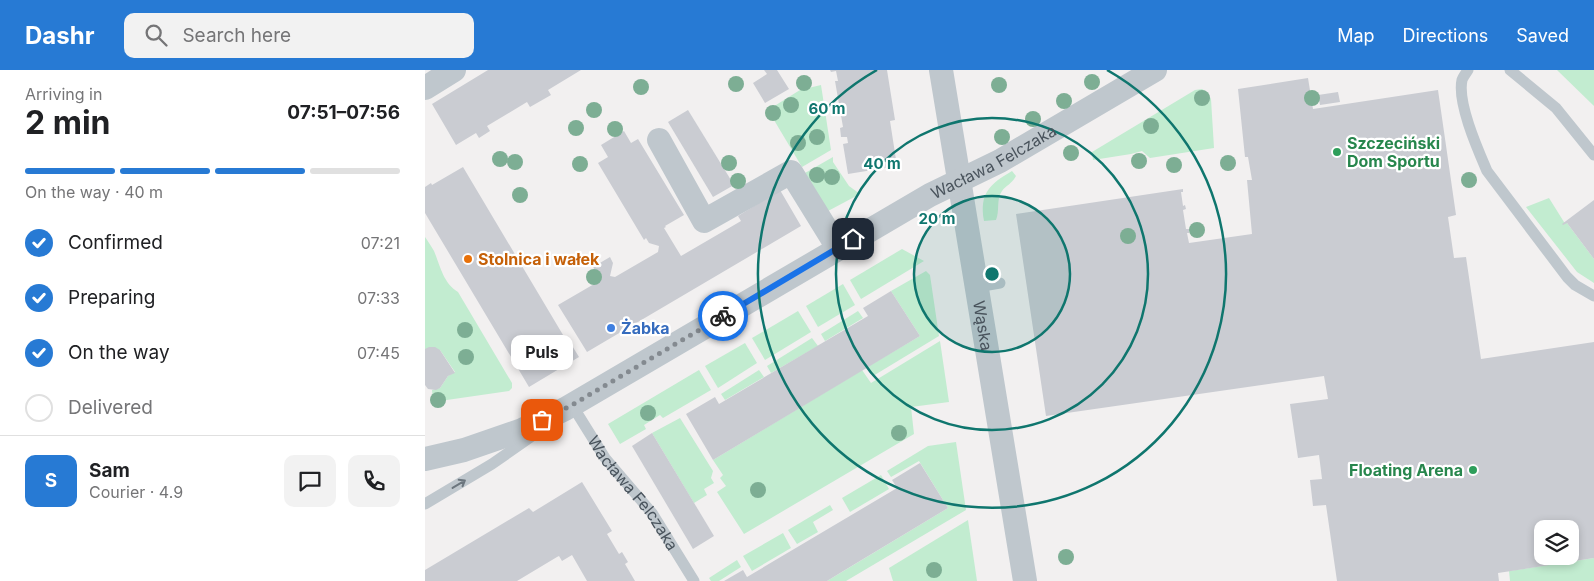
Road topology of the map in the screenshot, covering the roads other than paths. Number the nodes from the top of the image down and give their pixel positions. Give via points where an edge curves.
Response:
1 (454, 70) edge
2 (941, 70) edge
3 (1155, 70) edge
4 (1468, 70) edge
5 (1510, 70) edge
6 (425, 88) edge
7 (659, 140) dead end
8 (1594, 155) edge
9 (959, 180) junction
10 (838, 248) junction
11 (1000, 283) dead end
12 (977, 287) junction
13 (1594, 296) edge
14 (572, 405) junction
15 (425, 460) edge
16 (425, 504) edge
17 (694, 581) edge
18 (1025, 581) edge

1 - 6 street
2 - 9 street, Wąska
3 - 9 street, Wacława Felczaka via 1000,161
4 - 13 lane via 1462,79 1462,100 1487,171 1567,277
5 - 8 lane via 1556,108
7 - 10 street via 704,221 791,172
9 - 10 street, Wacława Felczaka
9 - 12 street, Wąska
10 - 14 street, Wacława Felczaka
11 - 12 lane
12 - 18 street, Wąska
14 - 15 street, Wacława Felczaka via 522,430
16 -> 14 lane via 492,464
14 - 17 lane, Wacława Felczaka via 605,458 652,513

